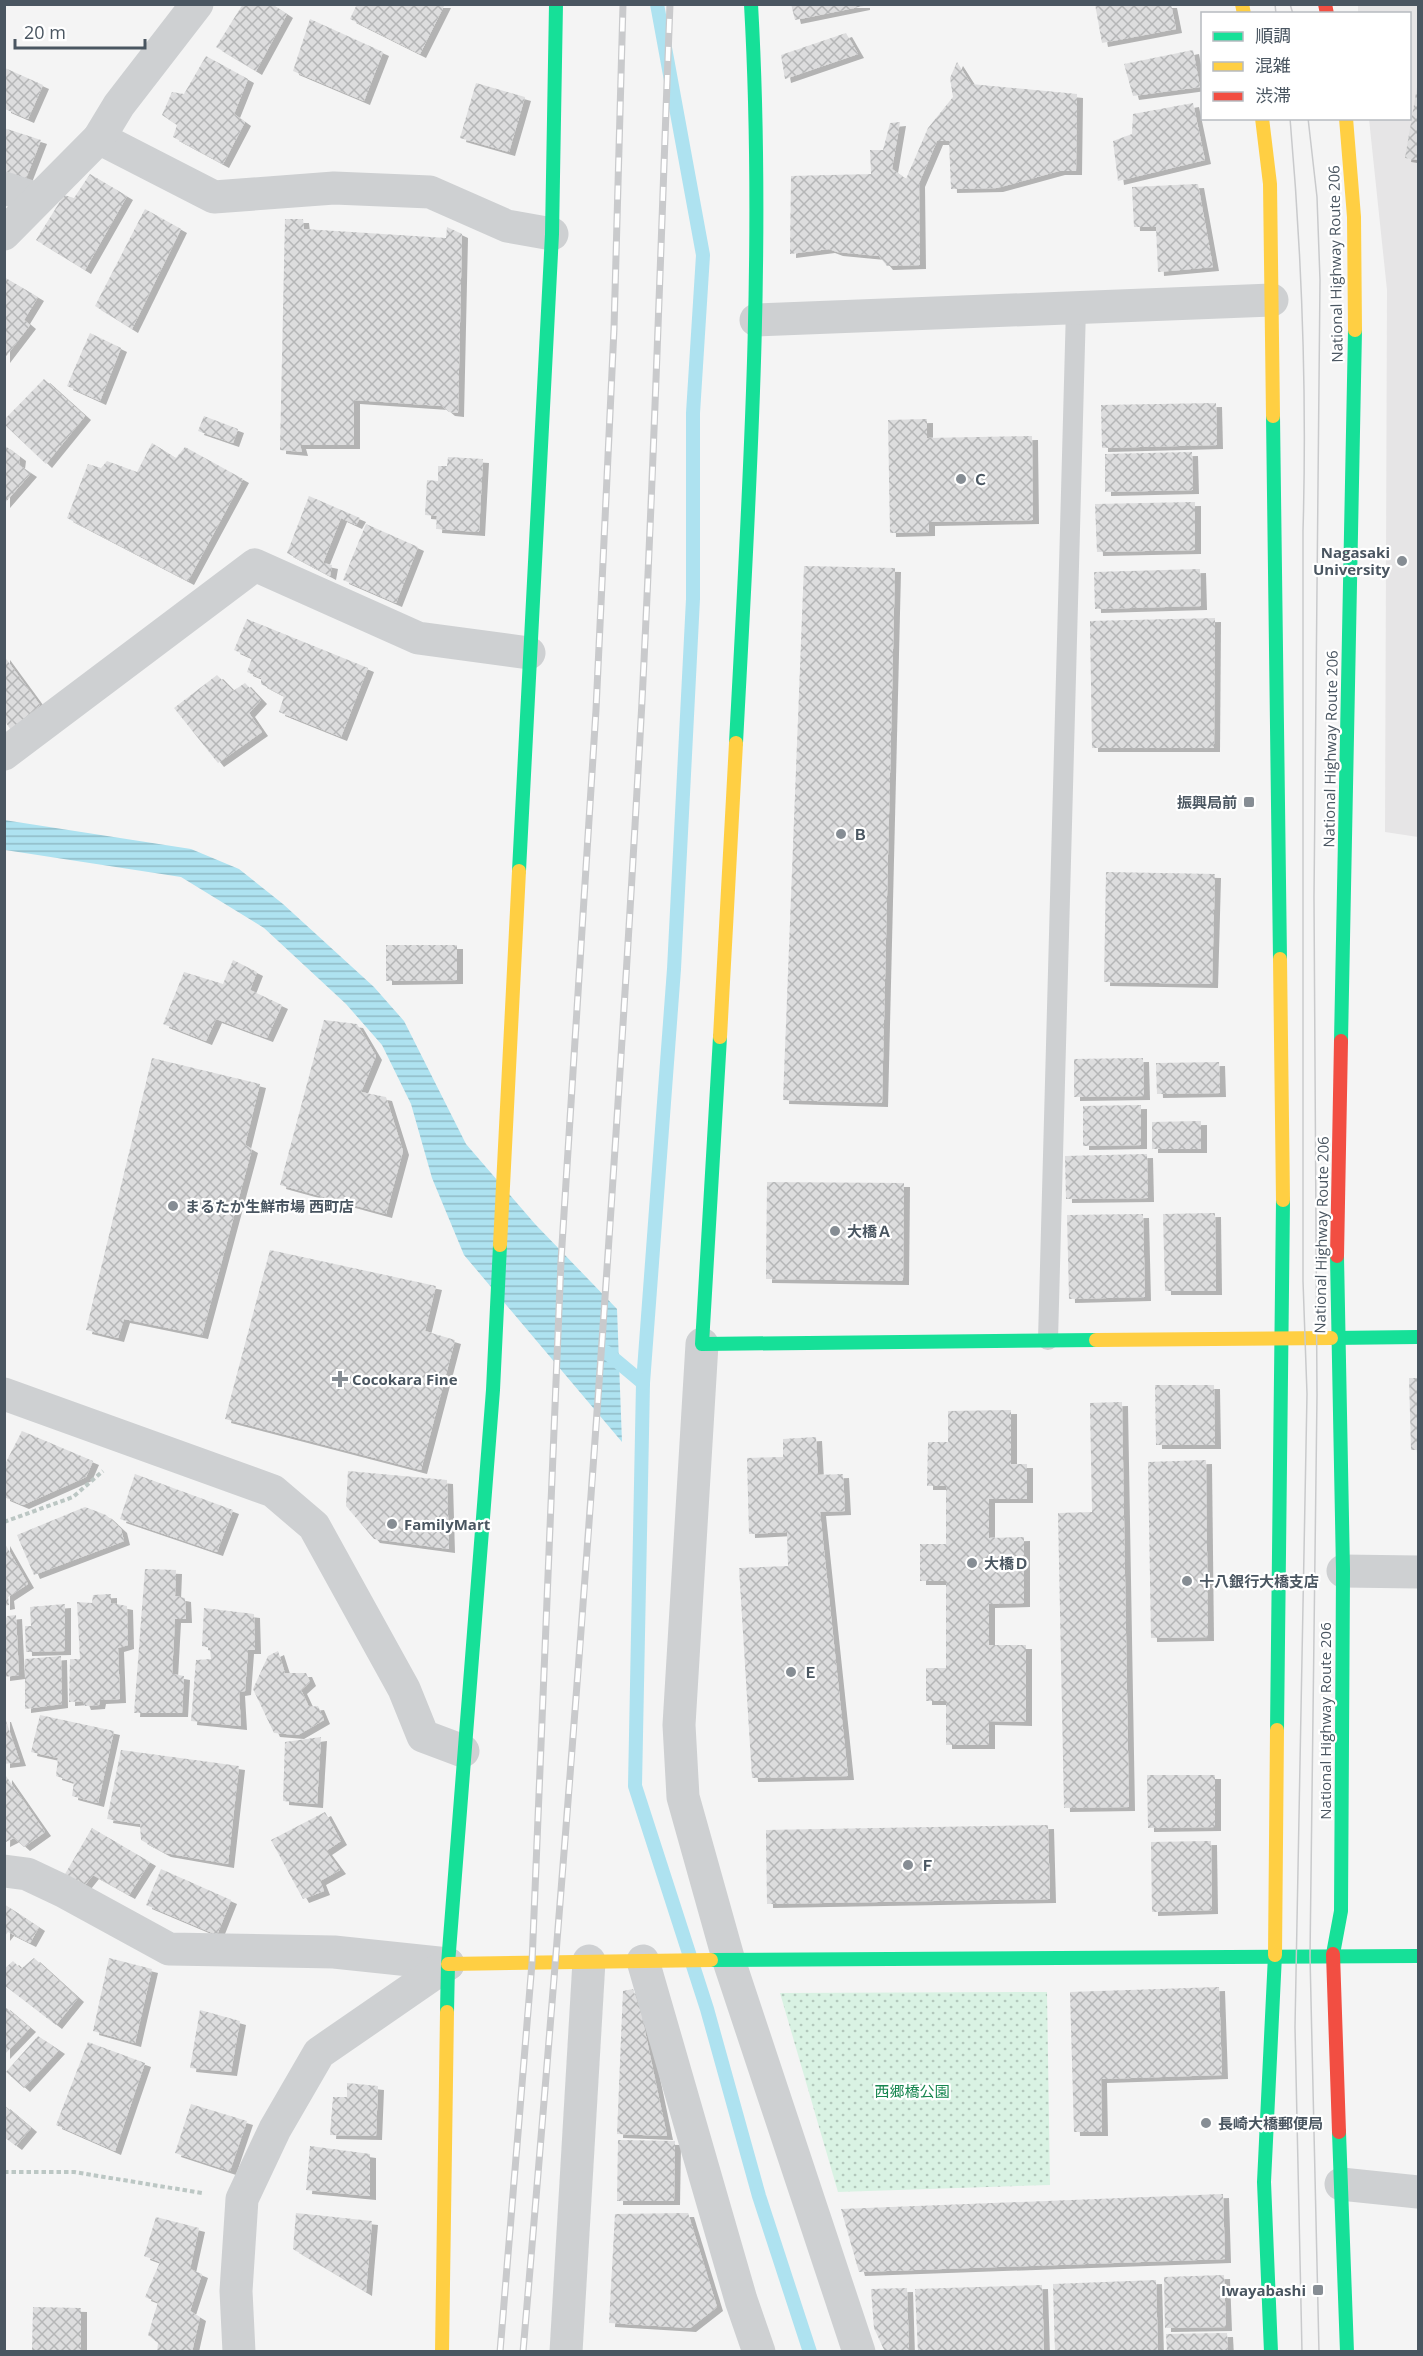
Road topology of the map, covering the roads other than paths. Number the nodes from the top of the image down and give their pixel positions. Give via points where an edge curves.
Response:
1 (197, 4) edge
2 (556, 4) edge
3 (751, 4) edge
4 (1262, 120) edge
5 (1346, 120) edge
6 (99, 138) junction
7 (4, 188) edge
8 (37, 199) junction
9 (4, 234) edge
10 (552, 234) junction
11 (1272, 300) junction
12 (1076, 308) junction
13 (756, 320) junction
14 (529, 653) junction
15 (4, 754) edge
16 (1419, 1337) edge
17 (1282, 1339) junction
18 (1336, 1339) junction
19 (1048, 1340) junction
20 (702, 1344) junction
21 (4, 1394) edge
22 (1342, 1571) junction
23 (1419, 1572) edge
24 (463, 1751) junction
25 (4, 1871) edge
26 (1333, 1956) junction
27 (1419, 1956) edge
28 (1275, 1957) junction
29 (589, 1960) junction
30 (652, 1961) junction
31 (726, 1962) junction
32 (448, 1964) junction
33 (1341, 2184) junction
34 (1419, 2192) edge
35 (239, 2352) edge
36 (442, 2352) edge
37 (566, 2352) edge
38 (759, 2352) edge
39 (859, 2352) edge
40 (1271, 2352) edge
41 (1347, 2352) edge

1 - 6 street via 119,105
2 - 10 main road
3 - 13 main road
4 - 11 main road via 1270,184
5 - 18 main road, National Highway Route 206 via 1354,217 1355,318
6 - 8 street
6 - 10 street via 213,197 334,189 430,192 507,226
7 - 8 street
8 - 9 street
10 - 14 main road
11 - 12 street
11 - 17 main road
12 - 13 street
12 - 19 lane
13 - 20 main road
14 - 15 street via 418,638 255,565
14 - 24 main road via 493,1390
16 - 18 main road
17 - 18 main road
17 - 19 main road
17 - 28 main road
18 - 22 main road, National Highway Route 206
19 - 20 main road
20 - 31 street via 679,1725 683,1797
21 - 24 street via 273,1491 314,1526 404,1689 423,1736
22 - 23 street
22 - 26 main road, National Highway Route 206 via 1341,1911
24 - 32 main road
25 - 32 street via 27,1874 63,1891 169,1949 334,1952
26 - 27 main road
26 - 28 main road
26 - 33 main road, National Highway Route 206
28 - 31 main road
28 - 40 main road via 1264,2182
29 - 30 main road
29 - 32 main road
29 - 37 street
30 - 31 main road
30 - 38 street via 741,2300
31 - 39 street
32 - 35 street via 320,2054 275,2129 242,2199 236,2291
32 - 36 main road
33 - 34 street
33 - 41 main road, National Highway Route 206

